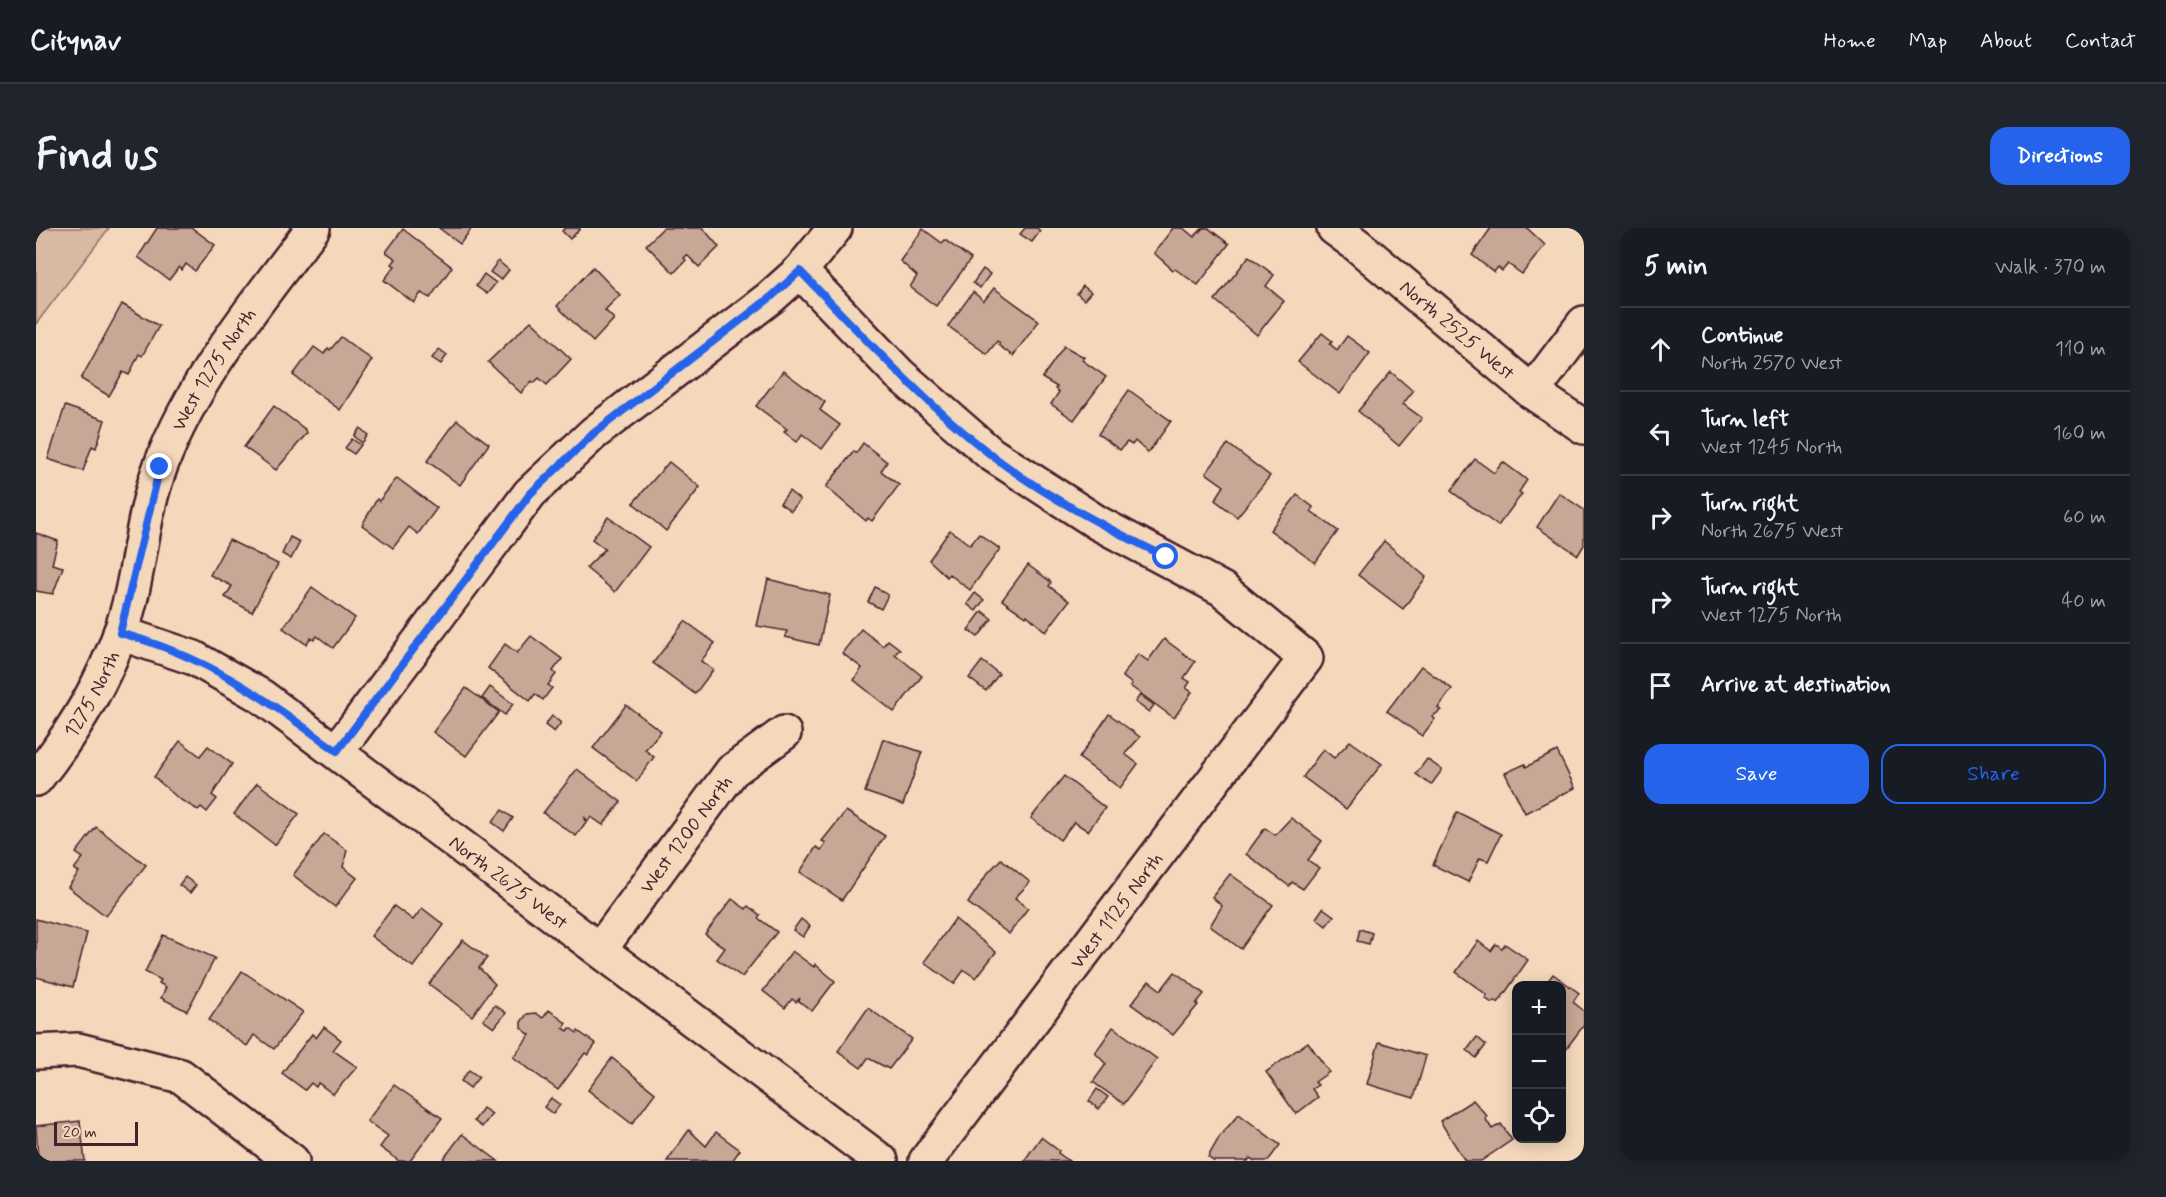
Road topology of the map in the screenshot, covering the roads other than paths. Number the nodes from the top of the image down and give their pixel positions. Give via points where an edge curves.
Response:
1 (313, 228) edge
2 (834, 228) edge
3 (1334, 228) edge
4 (800, 271) junction
5 (1584, 323) edge
6 (1532, 392) junction
7 (1584, 427) edge
8 (120, 633) junction
9 (784, 733) dead end
10 (337, 751) junction
11 (36, 779) edge
12 (601, 948) junction
13 (36, 1052) edge
14 (292, 1161) edge
15 (881, 1161) edge
16 (926, 1161) edge

1 - 8 street, West 1275 North via 216,357 185,411 160,467
2 - 4 street
3 - 6 street, North 2525 West
4 - 10 street via 594,433 530,494
4 - 16 street, West 1125 North via 899,374 991,454 1098,523 1222,589 1306,658
5 - 6 street
6 - 7 street, North 2525 West
8 - 10 street, North 2675 West via 194,658 228,675
8 - 11 street, 1275 North via 66,742
9 - 12 street, West 1200 North via 732,771
10 - 12 street, North 2675 West
12 - 15 street, North 2675 West
13 - 14 street via 78,1050 181,1076

